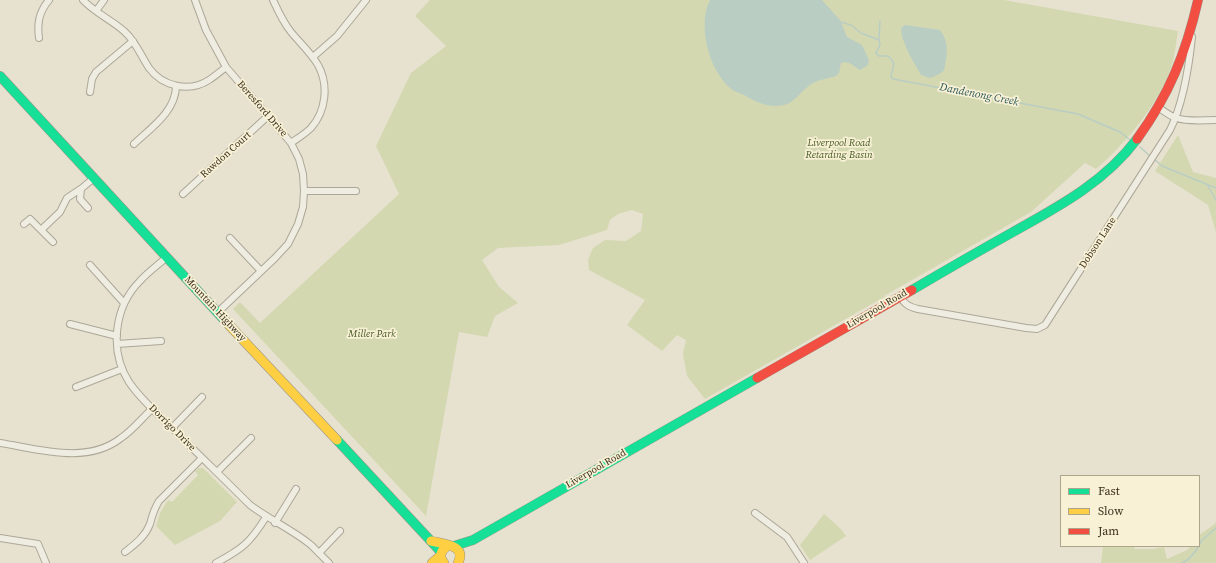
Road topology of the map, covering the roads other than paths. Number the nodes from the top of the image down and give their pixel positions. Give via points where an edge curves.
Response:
1 (49, 0) edge
2 (83, 0) edge
3 (104, 0) edge
4 (195, 0) edge
5 (273, 0) edge
6 (366, 0) edge
7 (1198, 0) edge
8 (96, 11) junction
9 (1195, 16) junction
10 (39, 38) dead end
11 (133, 41) junction
12 (314, 57) junction
13 (226, 67) junction
14 (0, 76) edge
15 (176, 86) junction
16 (90, 92) dead end
17 (1159, 108) junction
18 (268, 116) junction
19 (1176, 118) junction
20 (1216, 120) edge
21 (291, 143) junction
22 (134, 144) dead end
23 (94, 178) junction
24 (81, 189) junction
25 (304, 191) junction
26 (356, 191) dead end
27 (183, 194) dead end
28 (88, 208) dead end
29 (24, 224) dead end
30 (41, 230) junction
31 (230, 238) dead end
32 (53, 242) dead end
33 (167, 257) junction
34 (90, 265) dead end
35 (261, 271) junction
36 (900, 296) junction
37 (124, 303) junction
38 (217, 312) junction
39 (70, 324) dead end
40 (117, 336) junction
41 (161, 341) dead end
42 (117, 344) junction
43 (122, 369) junction
44 (76, 387) dead end
45 (202, 398) dead end
46 (152, 409) junction
47 (172, 428) junction
48 (251, 438) dead end
49 (0, 443) edge
50 (202, 458) junction
51 (217, 472) junction
52 (296, 489) dead end
53 (755, 513) dead end
54 (266, 517) junction
55 (275, 523) junction
56 (340, 531) dead end
57 (0, 538) edge
58 (473, 540) junction
59 (431, 541) junction
60 (452, 546) junction
61 (125, 552) dead end
62 (319, 553) junction
63 (442, 557) edge
64 (461, 561) edge
65 (46, 563) edge
66 (216, 563) edge
67 (329, 563) edge
68 (432, 563) edge
69 (804, 563) edge

1 - 10 street via 39,17
2 - 8 street
3 - 8 street
4 - 13 street, Beresford Drive via 206,30
5 - 12 street via 290,30
6 - 12 street via 337,36
7 - 9 main road, Liverpool Road
8 - 11 street
9 - 17 main road, Liverpool Road via 1185,54
9 - 19 street, Dobson Lane
11 - 15 street via 155,75
11 - 16 street via 96,72
12 - 21 street via 324,83 322,108 311,128
13 - 15 street via 208,81 189,86
13 - 18 street, Beresford Drive
14 - 23 main road, Mountain Highway
15 - 22 street via 172,104 166,114
17 - 19 street
17 - 36 main road, Liverpool Road via 1125,154 1090,186
18 - 21 street, Beresford Drive
18 - 27 street, Rawdon Court
19 - 20 street via 1194,121
19 - 36 street, Dobson Lane via 1049,320 1041,328 1026,328 918,310 907,306
21 - 25 street, Beresford Drive via 299,159
23 - 24 street
23 - 33 main road, Mountain Highway
24 - 28 street via 80,199
24 - 30 street via 67,198 60,212
25 - 26 street
25 - 35 street, Beresford Drive via 298,224 288,244
29 - 30 street via 30,219
30 - 32 street
31 - 35 street
33 - 37 street, Dorrigo Drive via 139,281
33 - 38 main road, Mountain Highway
34 - 37 street
35 - 38 street, Beresford Drive
36 - 58 main road, Liverpool Road
37 - 40 street, Dorrigo Drive via 118,319
38 - 59 main road, Mountain Highway
39 - 40 street
40 - 42 street, Dorrigo Drive
41 - 42 street
42 - 43 street, Dorrigo Drive
43 - 44 street
43 - 46 street, Dorrigo Drive via 129,382
45 - 47 street
46 - 47 street, Dorrigo Drive
46 - 49 street via 111,445 88,452 63,453
47 - 50 street, Dorrigo Drive
48 - 51 street
50 - 51 street, Dorrigo Drive
50 - 61 street via 159,501 145,533
51 - 54 street, Dorrigo Drive
52 - 55 street
53 - 69 street via 787,538
54 - 55 street, Dorrigo Drive
54 - 66 street via 243,547
55 - 62 street, Dorrigo Drive
56 - 62 street
57 - 65 street via 38,544
58 - 60 main road, Liverpool Road
58 - 64 main road, Liverpool Road
59 - 60 main road
59 - 63 main road, Mountain Highway
60 - 63 main road, Liverpool Road via 446,547
60 - 64 main road via 460,552
62 - 67 street, Dorrigo Drive
63 - 68 main road, Liverpool Road

